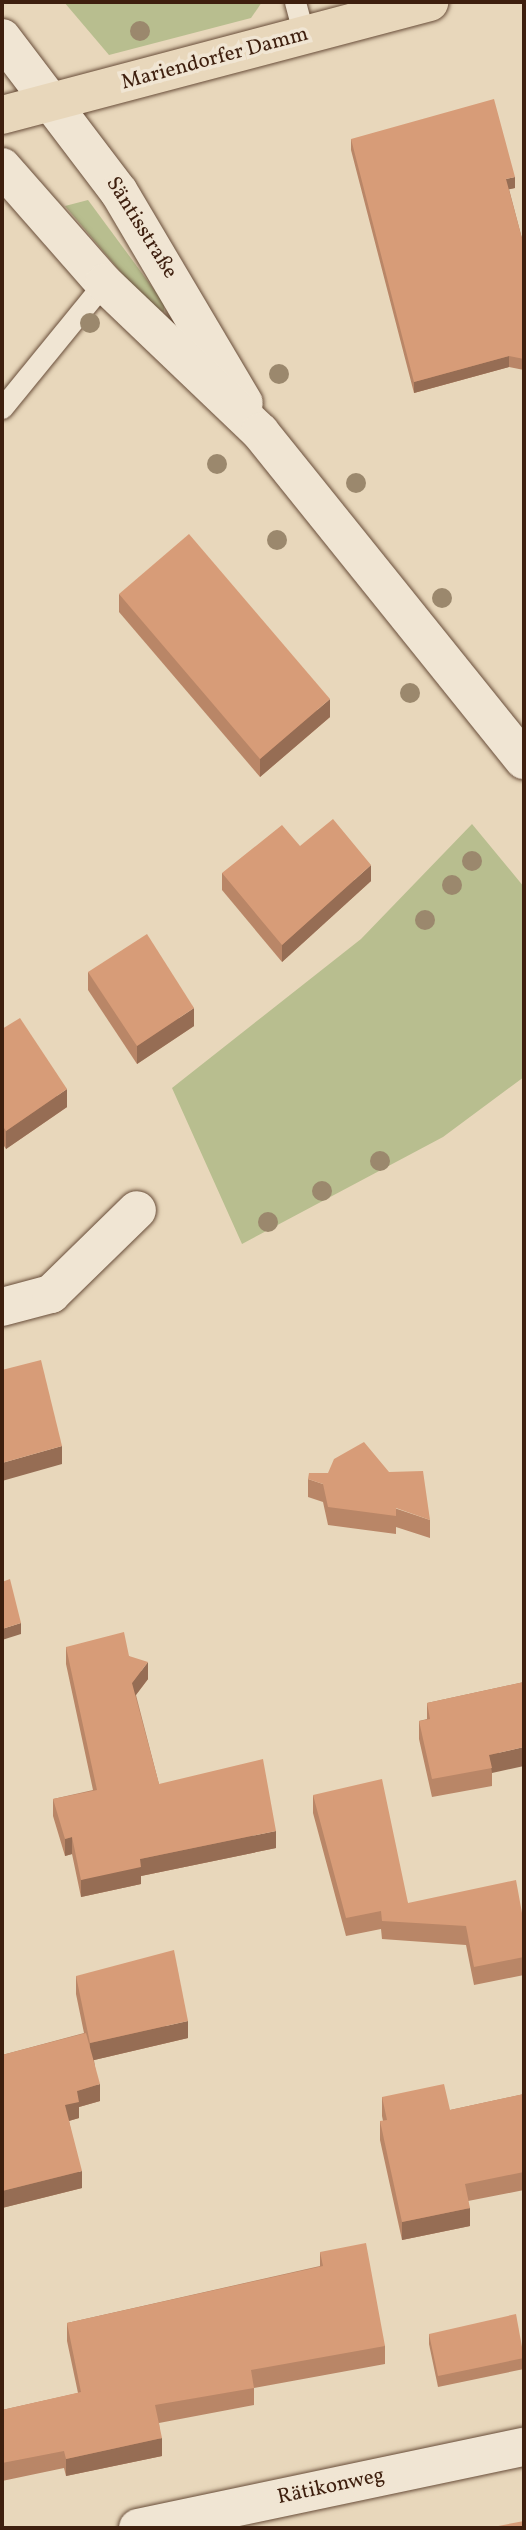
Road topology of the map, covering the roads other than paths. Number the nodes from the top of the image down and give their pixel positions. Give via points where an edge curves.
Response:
1 (429, 2) edge
2 (299, 19) edge
3 (2, 38) edge
4 (51, 102) junction
5 (2, 115) edge
6 (2, 167) edge
7 (104, 283) junction
8 (2, 408) edge
9 (260, 432) junction
10 (524, 760) edge
11 (137, 1210) dead end
12 (2, 1307) edge
13 (524, 2447) edge
14 (138, 2528) edge

1 - 2 main road, Mariendorfer Damm
2 - 4 main road, Mariendorfer Damm
3 - 4 street, Säntisstraße
4 - 5 main road, Mariendorfer Damm
4 - 9 street, Säntisstraße via 119,192
6 - 7 street, Säntisstraße
7 - 8 lane
7 - 9 street, Säntisstraße
9 - 10 street, Säntisstraße
11 - 12 street via 51,1294
13 - 14 street, Rätikonweg

